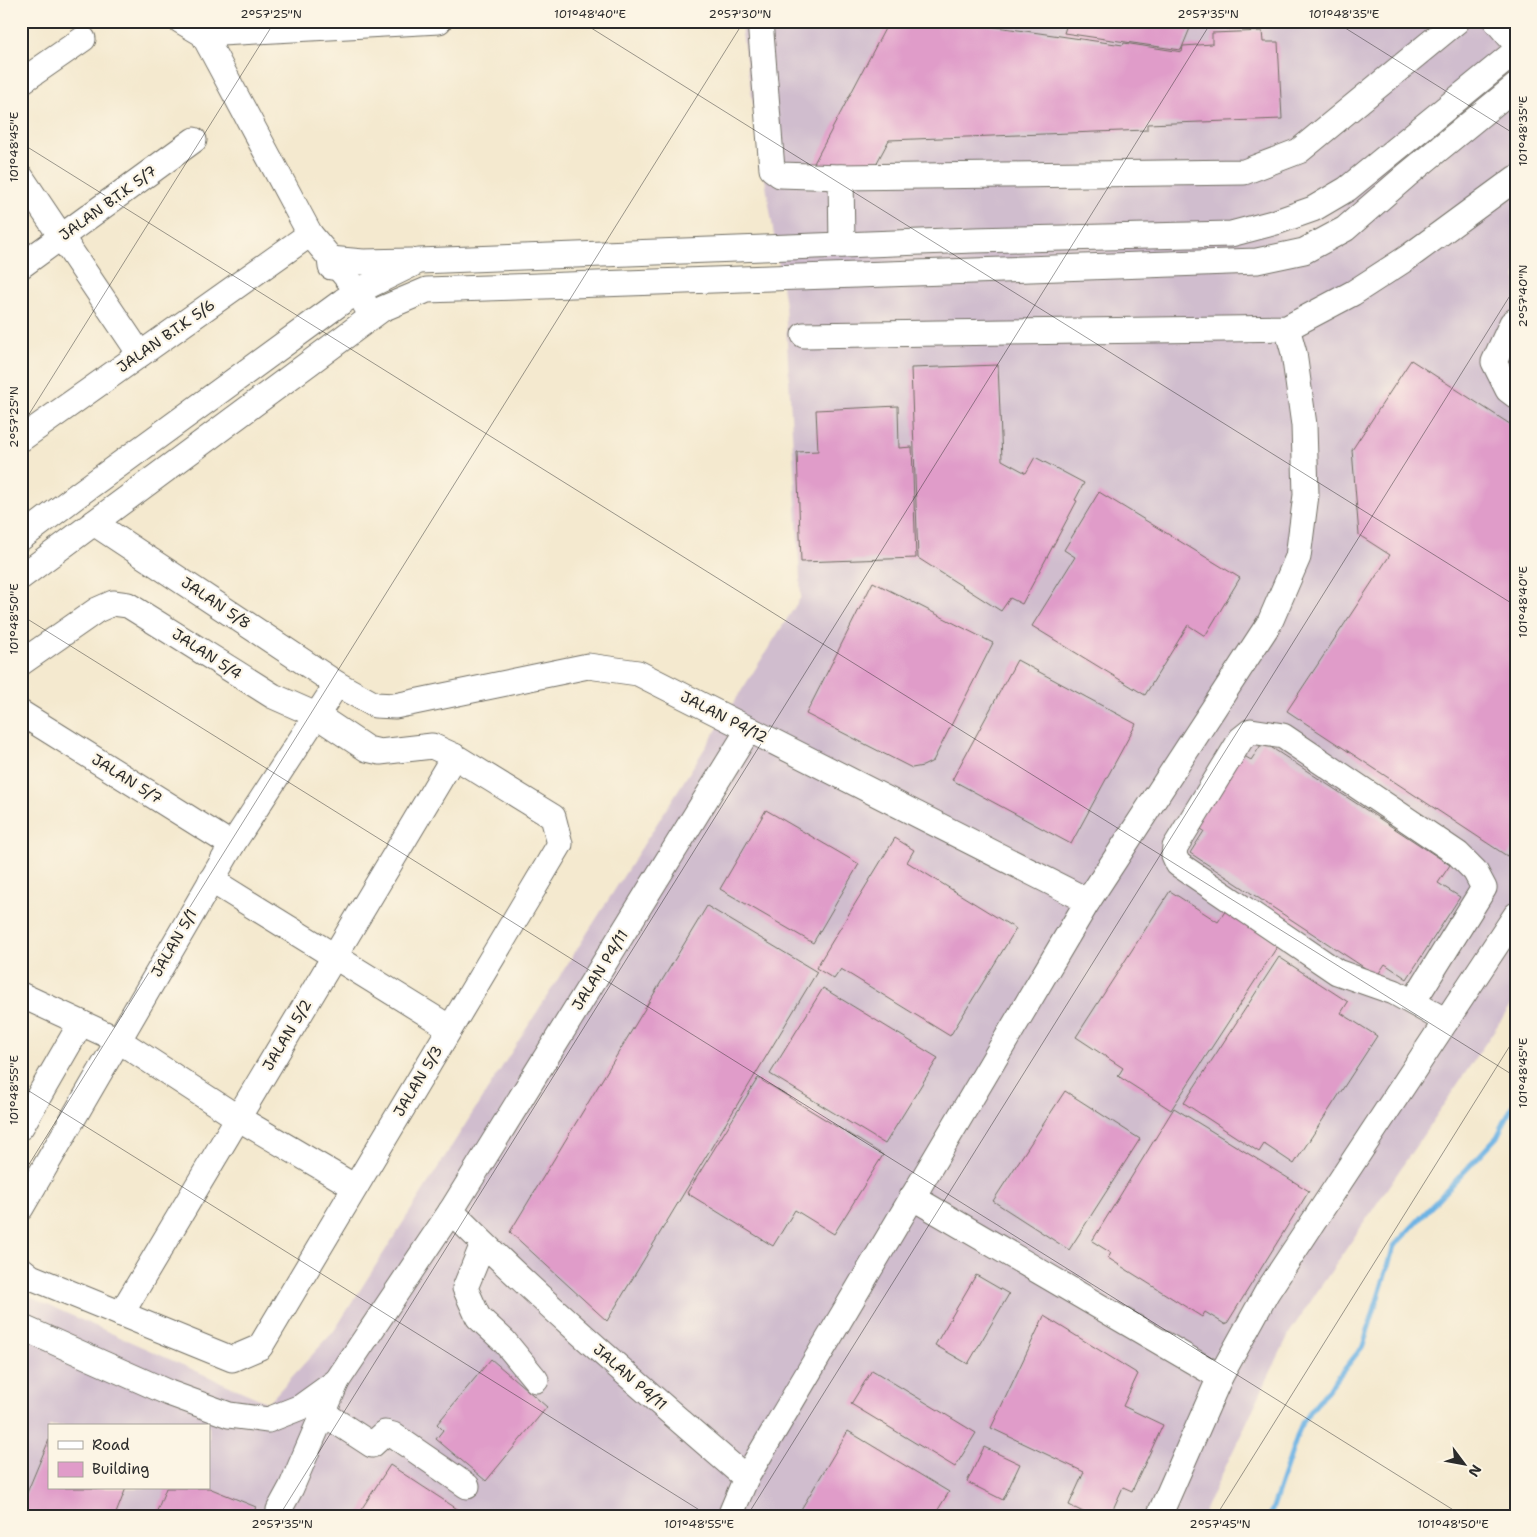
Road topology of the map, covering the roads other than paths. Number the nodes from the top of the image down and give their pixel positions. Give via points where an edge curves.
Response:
1 (181, 21) edge
2 (439, 21) edge
3 (760, 21) edge
4 (1457, 21) edge
5 (1496, 21) edge
6 (203, 34) junction
7 (83, 39) dead end
8 (1516, 44) edge
9 (1516, 51) edge
10 (21, 82) edge
11 (1516, 86) edge
12 (1516, 106) edge
13 (1485, 112) junction
14 (194, 140) dead end
15 (21, 177) edge
16 (841, 177) junction
17 (1516, 178) edge
18 (310, 234) junction
19 (62, 236) junction
20 (842, 245) junction
21 (330, 259) junction
22 (419, 260) junction
23 (21, 266) edge
24 (358, 291) junction
25 (330, 311) junction
26 (373, 316) junction
27 (1516, 320) edge
28 (1287, 328) junction
29 (804, 335) dead end
30 (140, 354) junction
31 (1516, 396) edge
32 (21, 439) edge
33 (94, 523) junction
34 (21, 538) edge
35 (21, 577) edge
36 (21, 663) edge
37 (337, 684) junction
38 (21, 713) edge
39 (316, 716) junction
40 (749, 729) junction
41 (454, 756) junction
42 (232, 845) junction
43 (211, 880) junction
44 (1088, 901) junction
45 (1516, 915) edge
46 (334, 956) junction
47 (21, 994) edge
48 (1413, 1002) junction
49 (1446, 1021) junction
50 (81, 1023) junction
51 (450, 1028) junction
52 (118, 1040) junction
53 (238, 1118) junction
54 (21, 1127) edge
55 (355, 1187) junction
56 (912, 1197) junction
57 (21, 1208) edge
58 (451, 1210) junction
59 (483, 1244) junction
60 (21, 1269) edge
61 (121, 1314) junction
62 (21, 1328) edge
63 (1220, 1377) junction
64 (536, 1380) dead end
65 (337, 1381) junction
66 (323, 1413) junction
67 (746, 1478) junction
68 (467, 1486) dead end
69 (280, 1516) edge
70 (730, 1516) edge
71 (1159, 1516) edge

1 - 6 street
2 - 6 street
3 - 16 street via 772,169 780,175
4 - 16 street via 1299,151 1244,172
5 - 8 street
6 - 18 street
7 - 10 street
9 - 20 street via 1347,189 1313,210 1276,222 1231,234
11 - 13 street
12 - 13 street
13 - 26 street via 1345,229 1304,251 1257,261 427,290
14 - 19 street, JALAN B.T.K 5/7
15 - 19 street
16 - 20 street
17 - 28 street via 1407,258 1352,293
18 - 21 street
18 - 30 street, JALAN B.T.K 5/6
19 - 23 street, JALAN B.T.K 5/7
19 - 30 street
20 - 22 street
21 - 22 street via 363,262
21 - 24 street
21 - 25 street via 334,292
22 - 24 street
24 - 25 street
24 - 26 street
25 - 34 street
26 - 33 street
27 - 31 street via 1494,362 1508,390
28 - 29 street
28 - 44 street via 1294,353 1304,425 1306,495 1298,557 1270,622
30 - 32 street, JALAN B.T.K 5/6
33 - 35 street
33 - 37 street, JALAN 5/8
36 - 39 street, JALAN 5/4 via 97,610 113,603 128,605 273,696
37 - 39 street, JALAN 5/1
37 - 40 street, JALAN P4/12 via 375,705 395,706 588,666 638,673
38 - 42 street, JALAN 5/7
39 - 41 street, JALAN 5/3 via 367,749 380,752 432,746
39 - 42 street, JALAN 5/1
40 - 44 street, JALAN P4/12
40 - 58 street, JALAN P4/11
41 - 46 street, JALAN 5/2
41 - 51 street, JALAN 5/3 via 553,817 560,844
42 - 43 street, JALAN 5/1
43 - 46 street
43 - 52 street, JALAN 5/1
44 - 56 street
45 - 49 street
46 - 51 street
46 - 53 street, JALAN 5/2
47 - 50 street
48 - 48 street via 1337,972 1178,864 1174,846 1242,739 1251,731 1283,736 1458,854 1476,871 1484,888
48 - 49 street
49 - 63 street via 1267,1292
50 - 52 street
50 - 54 street
51 - 55 street, JALAN 5/3
52 - 53 street
52 - 57 street, JALAN 5/1
53 - 55 street
53 - 61 street, JALAN 5/2
55 - 61 street, JALAN 5/3 via 260,1347 232,1359
56 - 63 street
56 - 67 street
58 - 59 street, JALAN P4/11
58 - 65 street, JALAN P4/11
59 - 64 street via 466,1288 478,1317 504,1341
59 - 67 street, JALAN P4/11
60 - 61 street, JALAN 5/3 via 31,1277
62 - 65 street via 168,1393 229,1415 268,1420 301,1407
63 - 71 street
65 - 66 street
66 - 68 street via 372,1445 385,1433 394,1435
66 - 69 street
67 - 70 street

